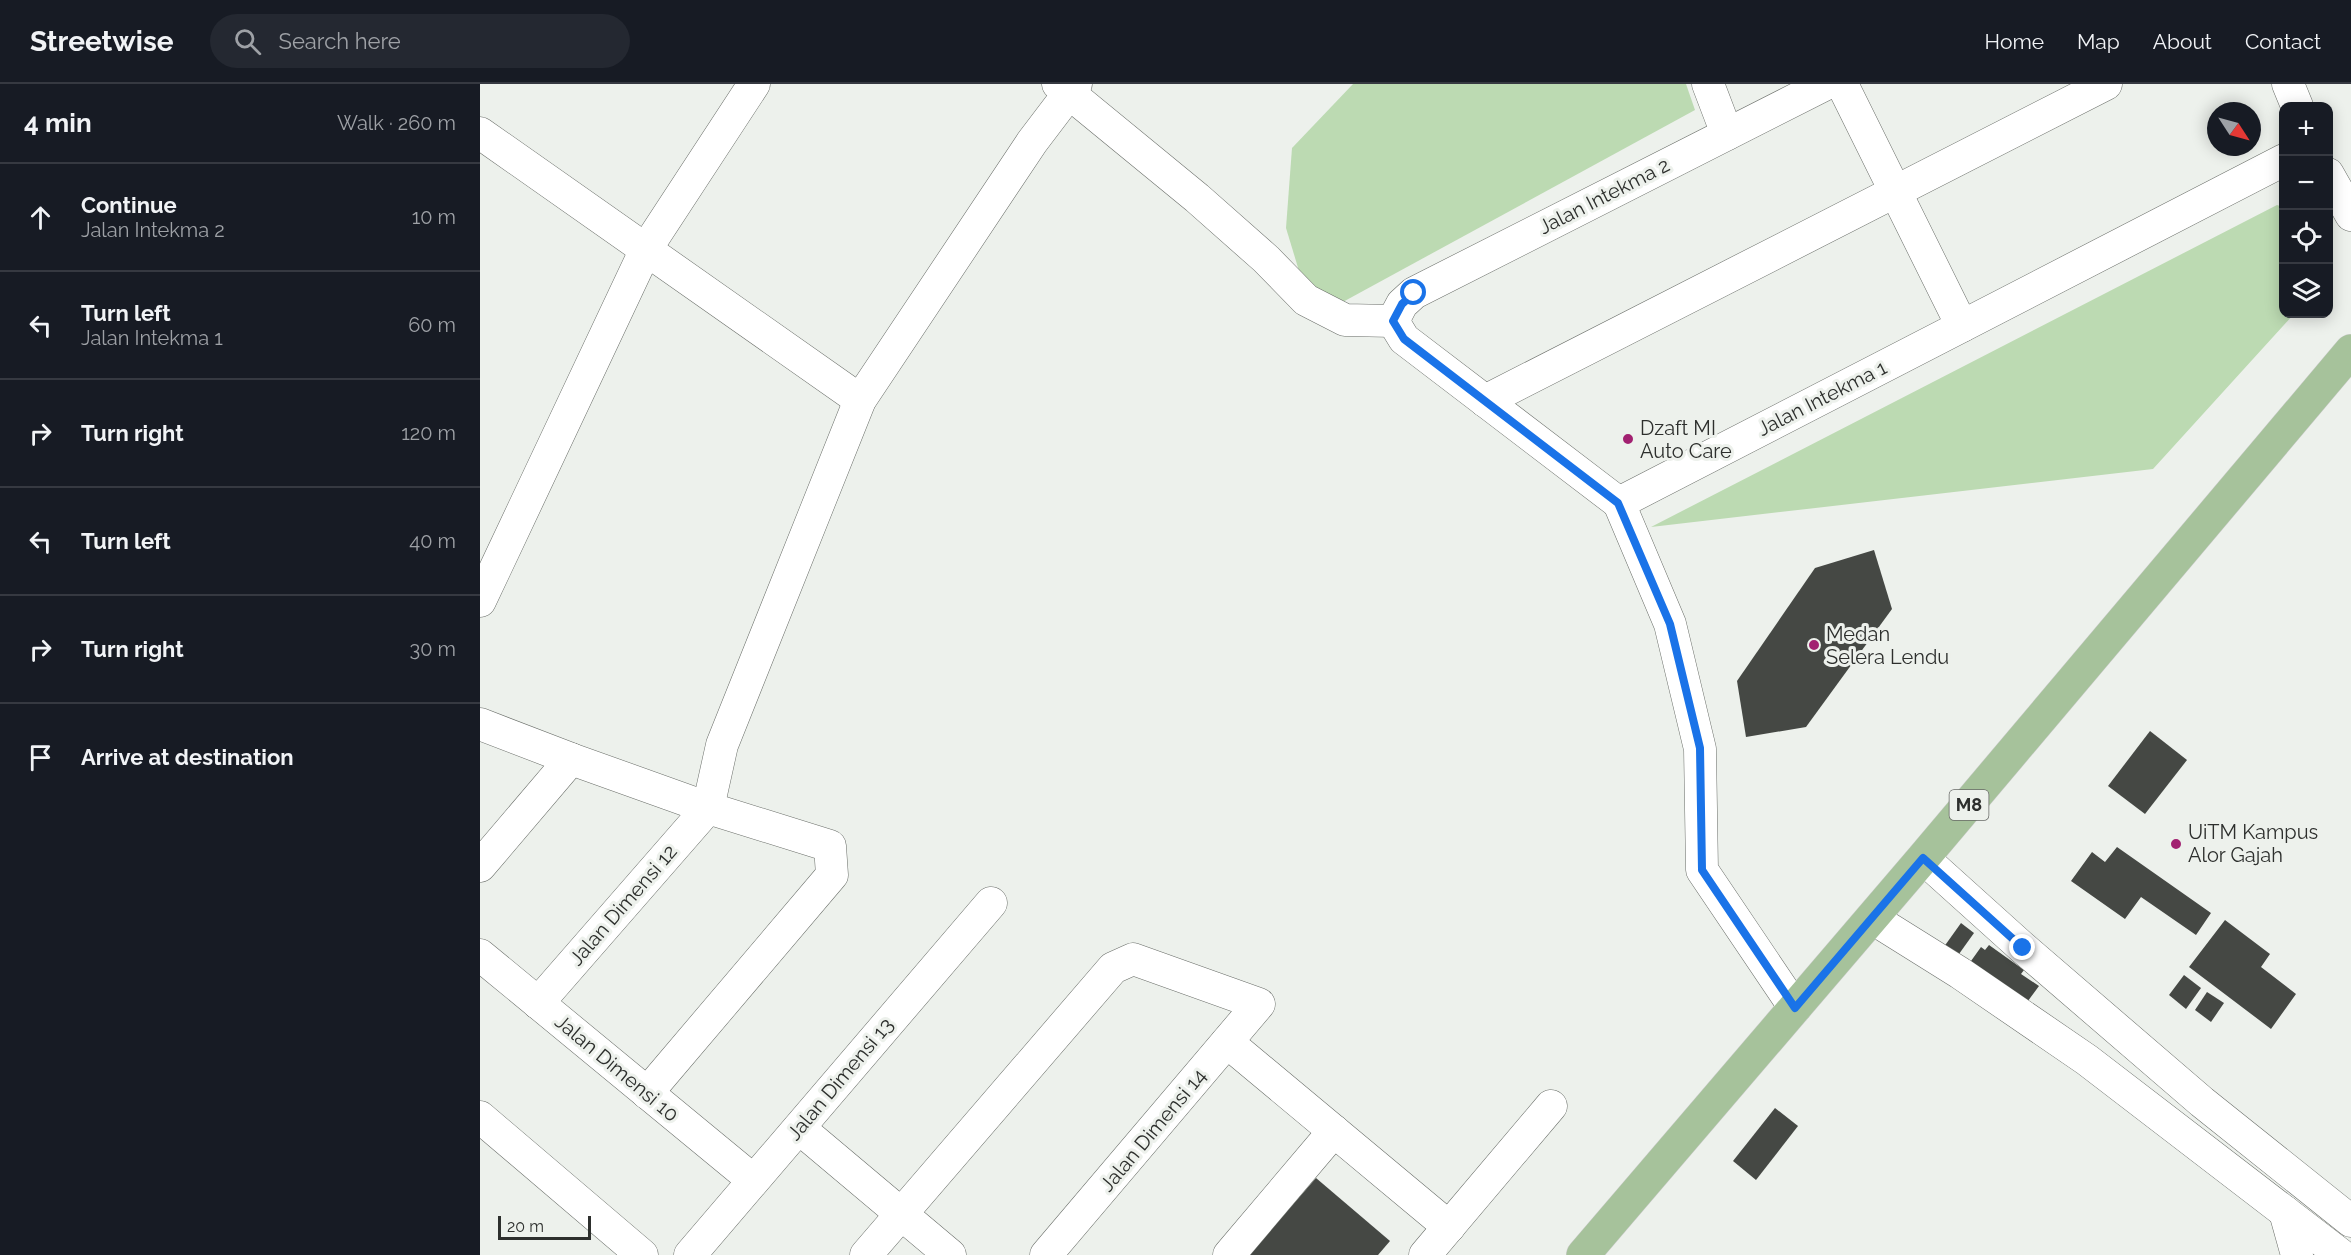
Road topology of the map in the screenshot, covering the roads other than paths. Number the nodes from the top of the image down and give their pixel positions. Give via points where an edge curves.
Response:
1 (754, 84) edge
2 (1708, 84) edge
3 (1826, 84) edge
4 (1842, 84) edge
5 (2106, 84) edge
6 (2288, 84) edge
7 (1068, 87) edge
8 (2295, 102) edge
9 (480, 132) edge
10 (1727, 134) junction
11 (2279, 162) edge
12 (2333, 183) edge
13 (1895, 191) junction
14 (2351, 215) edge
15 (646, 249) junction
16 (1393, 321) junction
17 (1962, 326) junction
18 (2351, 351) edge
19 (860, 400) junction
20 (1485, 401) junction
21 (1618, 503) junction
22 (480, 601) edge
23 (480, 724) edge
24 (571, 759) junction
25 (708, 808) junction
26 (1923, 858) junction
27 (480, 866) edge
28 (991, 903) dead end
29 (1872, 918) junction
30 (480, 955) edge
31 (538, 1003) junction
32 (1795, 1008) junction
33 (1227, 1042) junction
34 (647, 1093) junction
35 (1551, 1106) dead end
36 (480, 1117) edge
37 (799, 1128) junction
38 (1334, 1131) junction
39 (753, 1180) junction
40 (2285, 1212) junction
41 (901, 1214) junction
42 (2351, 1221) edge
43 (1449, 1227) junction
44 (642, 1255) edge
45 (690, 1255) edge
46 (866, 1255) edge
47 (950, 1255) edge
48 (1046, 1255) edge
49 (1229, 1255) edge
50 (1425, 1255) edge
51 (1583, 1255) edge
52 (2297, 1255) edge
53 (2341, 1255) edge

1 - 15 street
2 - 10 street
3 - 10 street, Jalan Intekma 2
4 - 13 street
5 - 13 street
6 - 8 street
7 - 16 street via 1266,259 1306,300 1345,320
7 - 19 street
9 - 15 street
10 - 16 street, Jalan Intekma 2 via 1414,293
11 - 17 street, Jalan Intekma 1
12 - 14 street
13 - 17 street
13 - 20 street
15 - 19 street
15 - 22 street
16 - 20 street via 1404,339
17 - 21 street, Jalan Intekma 1
18 - 26 main road, M8
19 - 25 street via 722,745
20 - 21 street
21 - 32 street via 1670,624 1700,748 1702,870
23 - 24 street
24 - 25 street
24 - 27 street
25 - 31 street, Jalan Dimensi 12
25 - 34 street via 830,846 832,875
26 - 29 main road, M8
26 - 42 street via 2202,1101
28 - 37 street, Jalan Dimensi 13
29 - 32 main road, M8
29 - 40 street via 2087,1060
30 - 31 street, Jalan Dimensi 10
31 - 34 street, Jalan Dimensi 10
32 - 51 main road, M8
33 - 38 street
33 - 41 street, Jalan Dimensi 14 via 1259,1004 1133,959 1113,968
33 - 48 street, Jalan Dimensi 14
34 - 39 street, Jalan Dimensi 10
35 - 43 street
36 - 44 street
37 - 39 street, Jalan Dimensi 13
37 - 41 street
38 - 43 street
38 - 49 street
39 - 45 street, Jalan Dimensi 13
40 - 52 street
40 - 53 street
41 - 46 street
41 - 47 street
43 - 50 street

